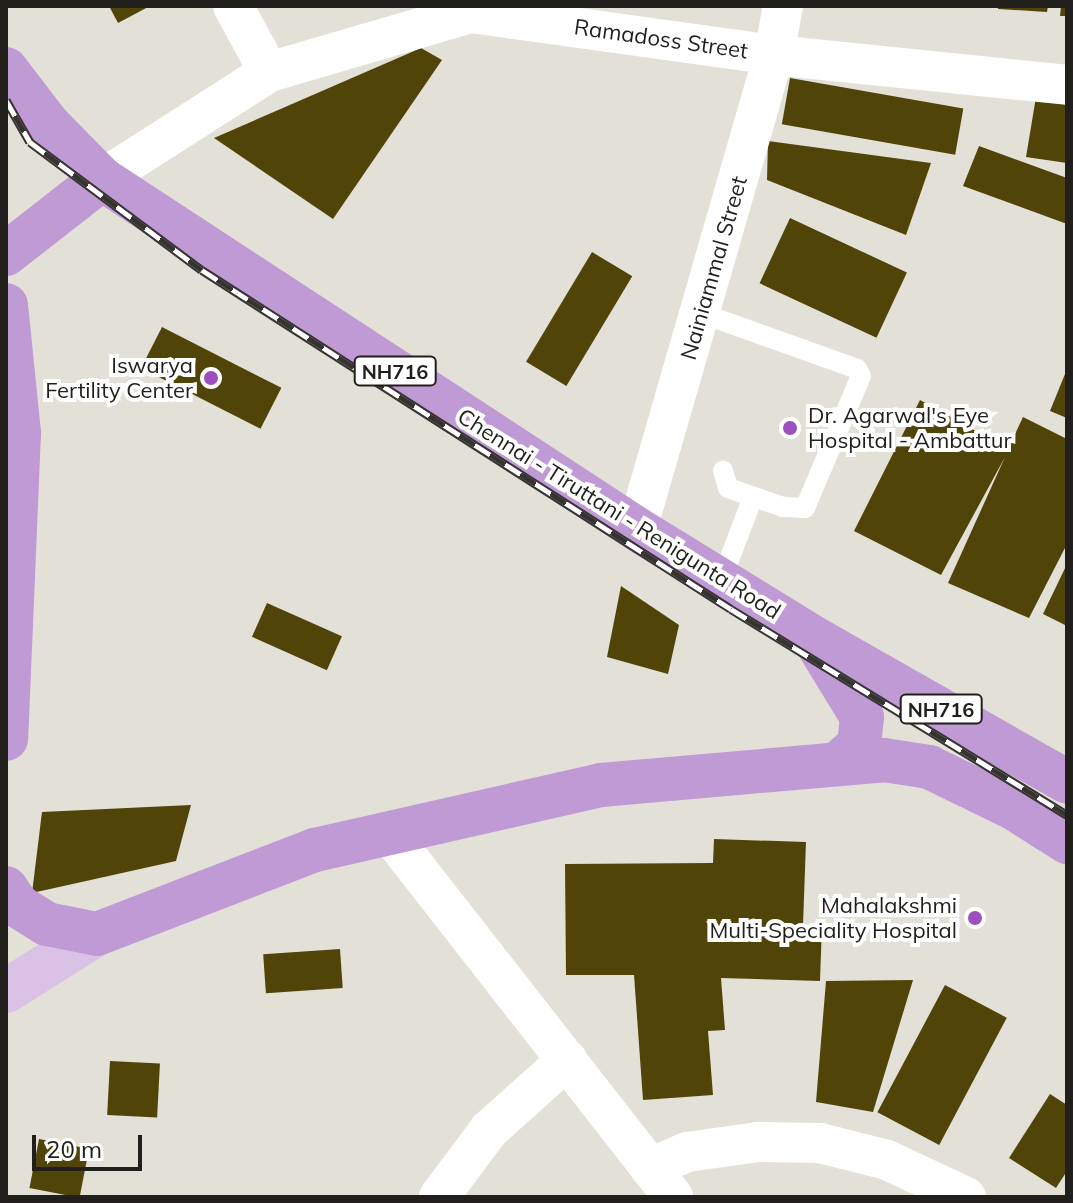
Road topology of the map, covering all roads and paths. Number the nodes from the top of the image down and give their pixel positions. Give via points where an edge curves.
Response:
1 (233, 6) edge
2 (783, 6) edge
3 (774, 55) junction
4 (6, 69) edge
5 (269, 72) junction
6 (1067, 85) edge
7 (102, 179) junction
8 (6, 254) edge
9 (6, 305) edge
10 (701, 313) junction
11 (12, 432) edge
12 (723, 471) dead end
13 (753, 497) junction
14 (637, 529) junction
15 (721, 581) junction
16 (814, 638) junction
17 (8, 686) edge
18 (6, 739) edge
19 (837, 764) junction
20 (1067, 782) edge
21 (388, 832) junction
22 (1067, 842) edge
23 (6, 888) edge
24 (97, 934) junction
25 (6, 991) edge
26 (567, 1060) junction
27 (662, 1182) edge
28 (439, 1197) edge
29 (966, 1197) edge

1 - 5 street
2 - 3 street, Nainiammal Street
3 - 5 street, Ramadoss Street via 471,13
3 - 6 street, Ramadoss Street
3 - 10 street, Nainiammal Street
4 - 7 highway, Chennai - Tiruttani - Renigunta Road / NH716 via 48,124
5 - 7 street, Ramadoss Street
7 - 8 highway
7 - 14 highway, Chennai - Tiruttani - Renigunta Road / NH716
9 - 11 highway
10 - 13 lane via 857,369 861,376 805,508
10 - 14 street, Nainiammal Street
11 - 17 highway
12 - 13 lane via 728,488
13 - 15 lane
14 - 15 highway, Chennai - Tiruttani - Renigunta Road / NH716
15 - 16 highway, Chennai - Tiruttani - Renigunta Road / NH716
16 - 19 highway via 862,717 859,745
16 - 20 highway, Chennai - Tiruttani - Renigunta Road / NH716
17 - 18 highway
19 - 21 highway via 601,785
19 - 22 highway via 884,760 929,767 1015,809
21 - 24 highway via 315,850
21 - 26 street
23 - 24 highway via 18,906 47,924
24 - 25 main road
26 - 27 street
26 - 28 street via 489,1130
27 - 29 street via 687,1152 758,1142 820,1143 887,1160

